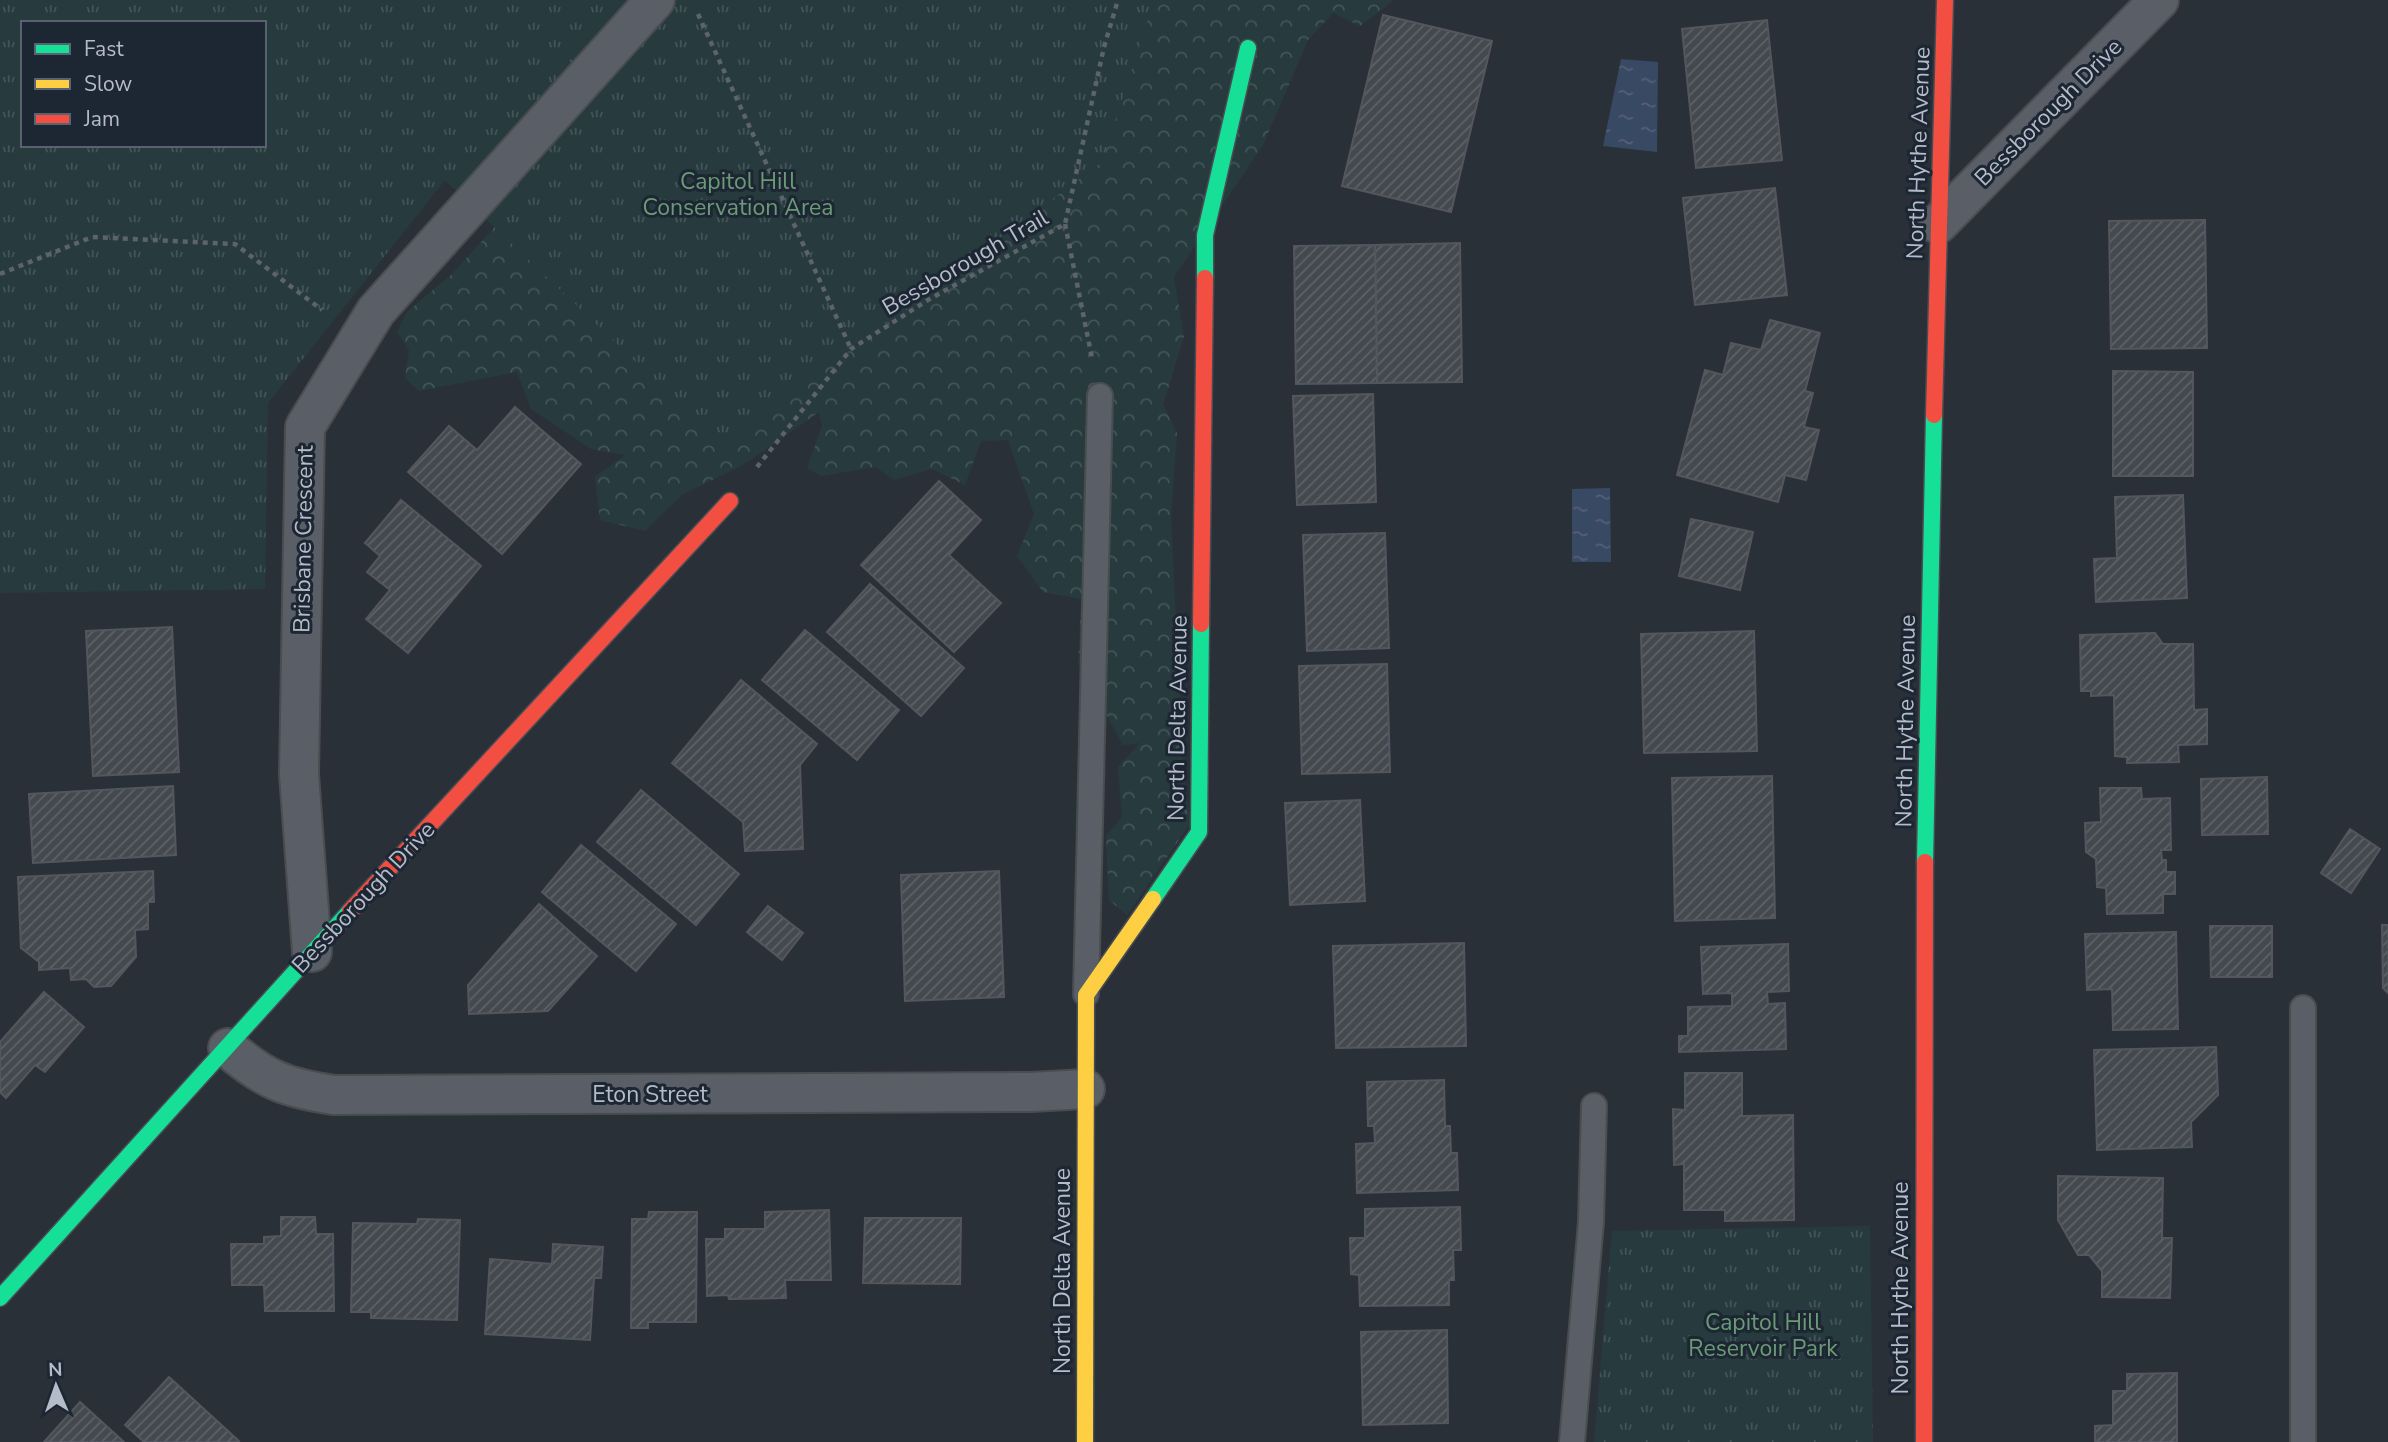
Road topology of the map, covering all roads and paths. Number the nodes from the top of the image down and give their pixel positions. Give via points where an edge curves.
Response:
1 (655, 0) edge
2 (1118, 0) edge
3 (1945, 0) edge
4 (2159, 0) edge
5 (698, 12) dead end
6 (1248, 48) dead end
7 (1065, 224) junction
8 (1938, 224) junction
9 (0, 274) edge
10 (358, 339) junction
11 (851, 349) junction
12 (1100, 396) joint
13 (730, 500) joint
14 (312, 952) junction
15 (1086, 995) junction
16 (2304, 1009) dead end
17 (228, 1048) junction
18 (1085, 1089) junction
19 (1594, 1106) dead end
20 (0, 1297) edge
21 (1085, 1442) edge
22 (1572, 1442) edge
23 (1924, 1442) edge
24 (2303, 1442) edge

1 - 10 street, Brisbane Crescent via 376,311
2 - 7 path, Bessborough Trail
3 - 8 street, North Hythe Avenue
4 - 8 street, Bessborough Drive
5 - 11 path
6 - 15 street, North Delta Avenue via 1205,236 1199,831
7 - 11 path, Bessborough Trail
7 - 12 path
8 - 23 street, North Hythe Avenue via 1926,767
9 - 10 path via 92,237 235,244
10 - 14 street, Brisbane Crescent via 305,427 299,774
11 - 13 path, Bessborough Trail
12 - 15 lane
13 - 14 street, Bessborough Drive
14 - 17 street, Bessborough Drive
15 - 18 street, North Delta Avenue
16 - 24 lane
17 - 18 street, Eton Street via 277,1083 334,1095
17 - 20 street, Bessborough Drive
18 - 21 street, North Delta Avenue
19 - 22 lane via 1591,1222

